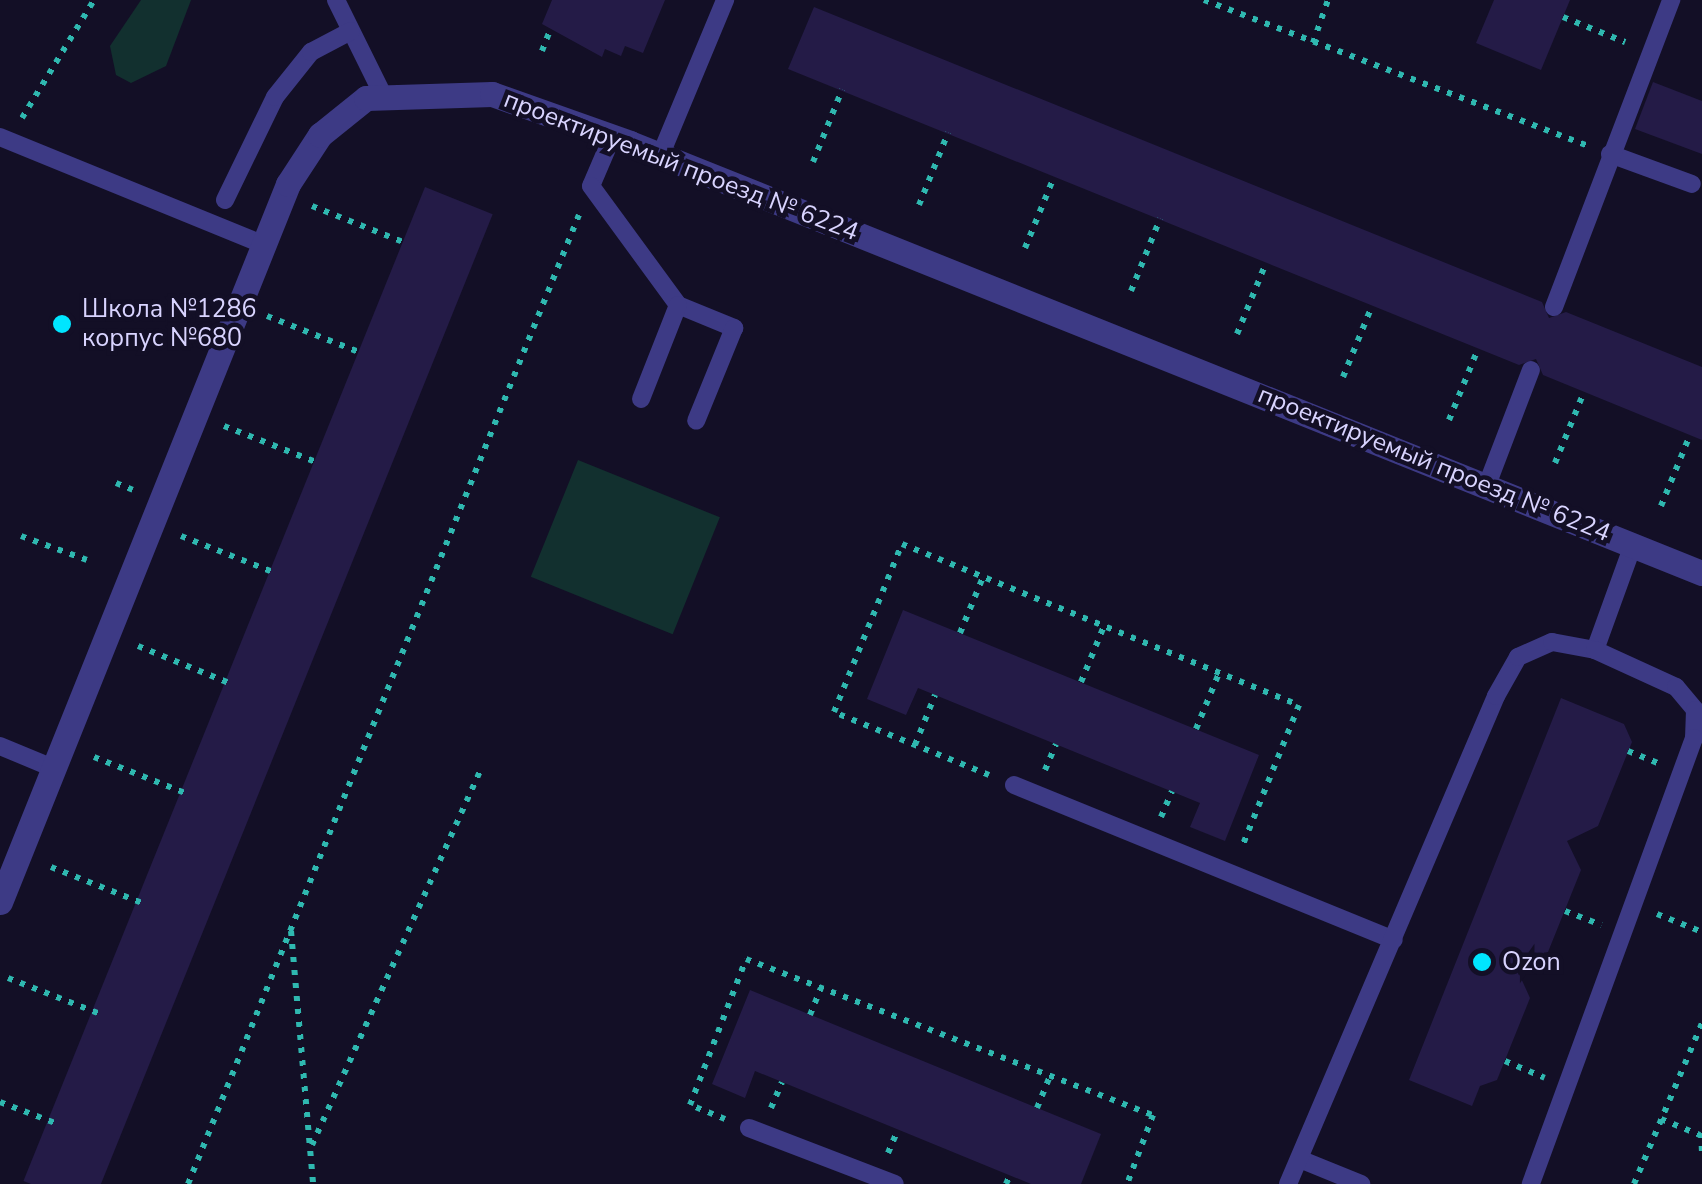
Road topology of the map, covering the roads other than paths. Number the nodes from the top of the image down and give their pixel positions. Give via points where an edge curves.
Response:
1 (336, 0) edge
2 (725, 0) edge
3 (1671, 0) edge
4 (351, 31) junction
5 (384, 96) junction
6 (612, 137) junction
7 (4, 139) edge
8 (661, 154) junction
9 (1610, 154) junction
10 (1692, 184) dead end
11 (225, 200) dead end
12 (264, 245) junction
13 (678, 305) junction
14 (1554, 307) dead end
15 (1531, 370) dead end
16 (641, 399) dead end
17 (696, 421) dead end
18 (1487, 485) junction
19 (1633, 545) junction
20 (1702, 573) edge
21 (1596, 650) junction
22 (0, 746) edge
23 (54, 768) junction
24 (1014, 786) road end
25 (0, 902) edge
26 (1394, 940) junction
27 (749, 1128) road end
28 (1302, 1160) junction
29 (895, 1184) edge
30 (1288, 1184) edge
31 (1361, 1184) edge
32 (1531, 1184) edge

1 - 4 lane
2 - 8 lane
3 - 9 lane
4 - 5 lane
4 - 11 lane via 311,52 274,97
5 - 6 street, проектируемый проезд № 6224 via 492,94
5 - 12 street, проектируемый проезд № 6224 via 366,98 320,135 288,184
6 - 8 street, проектируемый проезд № 6224
6 - 13 lane via 591,186
7 - 12 lane
8 - 18 street, проектируемый проезд № 6224
9 - 10 lane
9 - 14 lane
12 - 23 street, проектируемый проезд № 6224
13 - 16 lane
13 - 17 lane via 734,328
15 - 18 lane
18 - 19 street, проектируемый проезд № 6224
19 - 20 street, проектируемый проезд № 6224
19 - 21 lane
21 - 26 lane via 1552,642 1518,658
21 - 32 lane via 1676,688 1695,710 1684,774
22 - 23 lane
23 - 25 street, проектируемый проезд № 6224
24 - 26 lane
26 - 28 lane
27 - 29 lane
28 - 30 lane
28 - 31 lane

